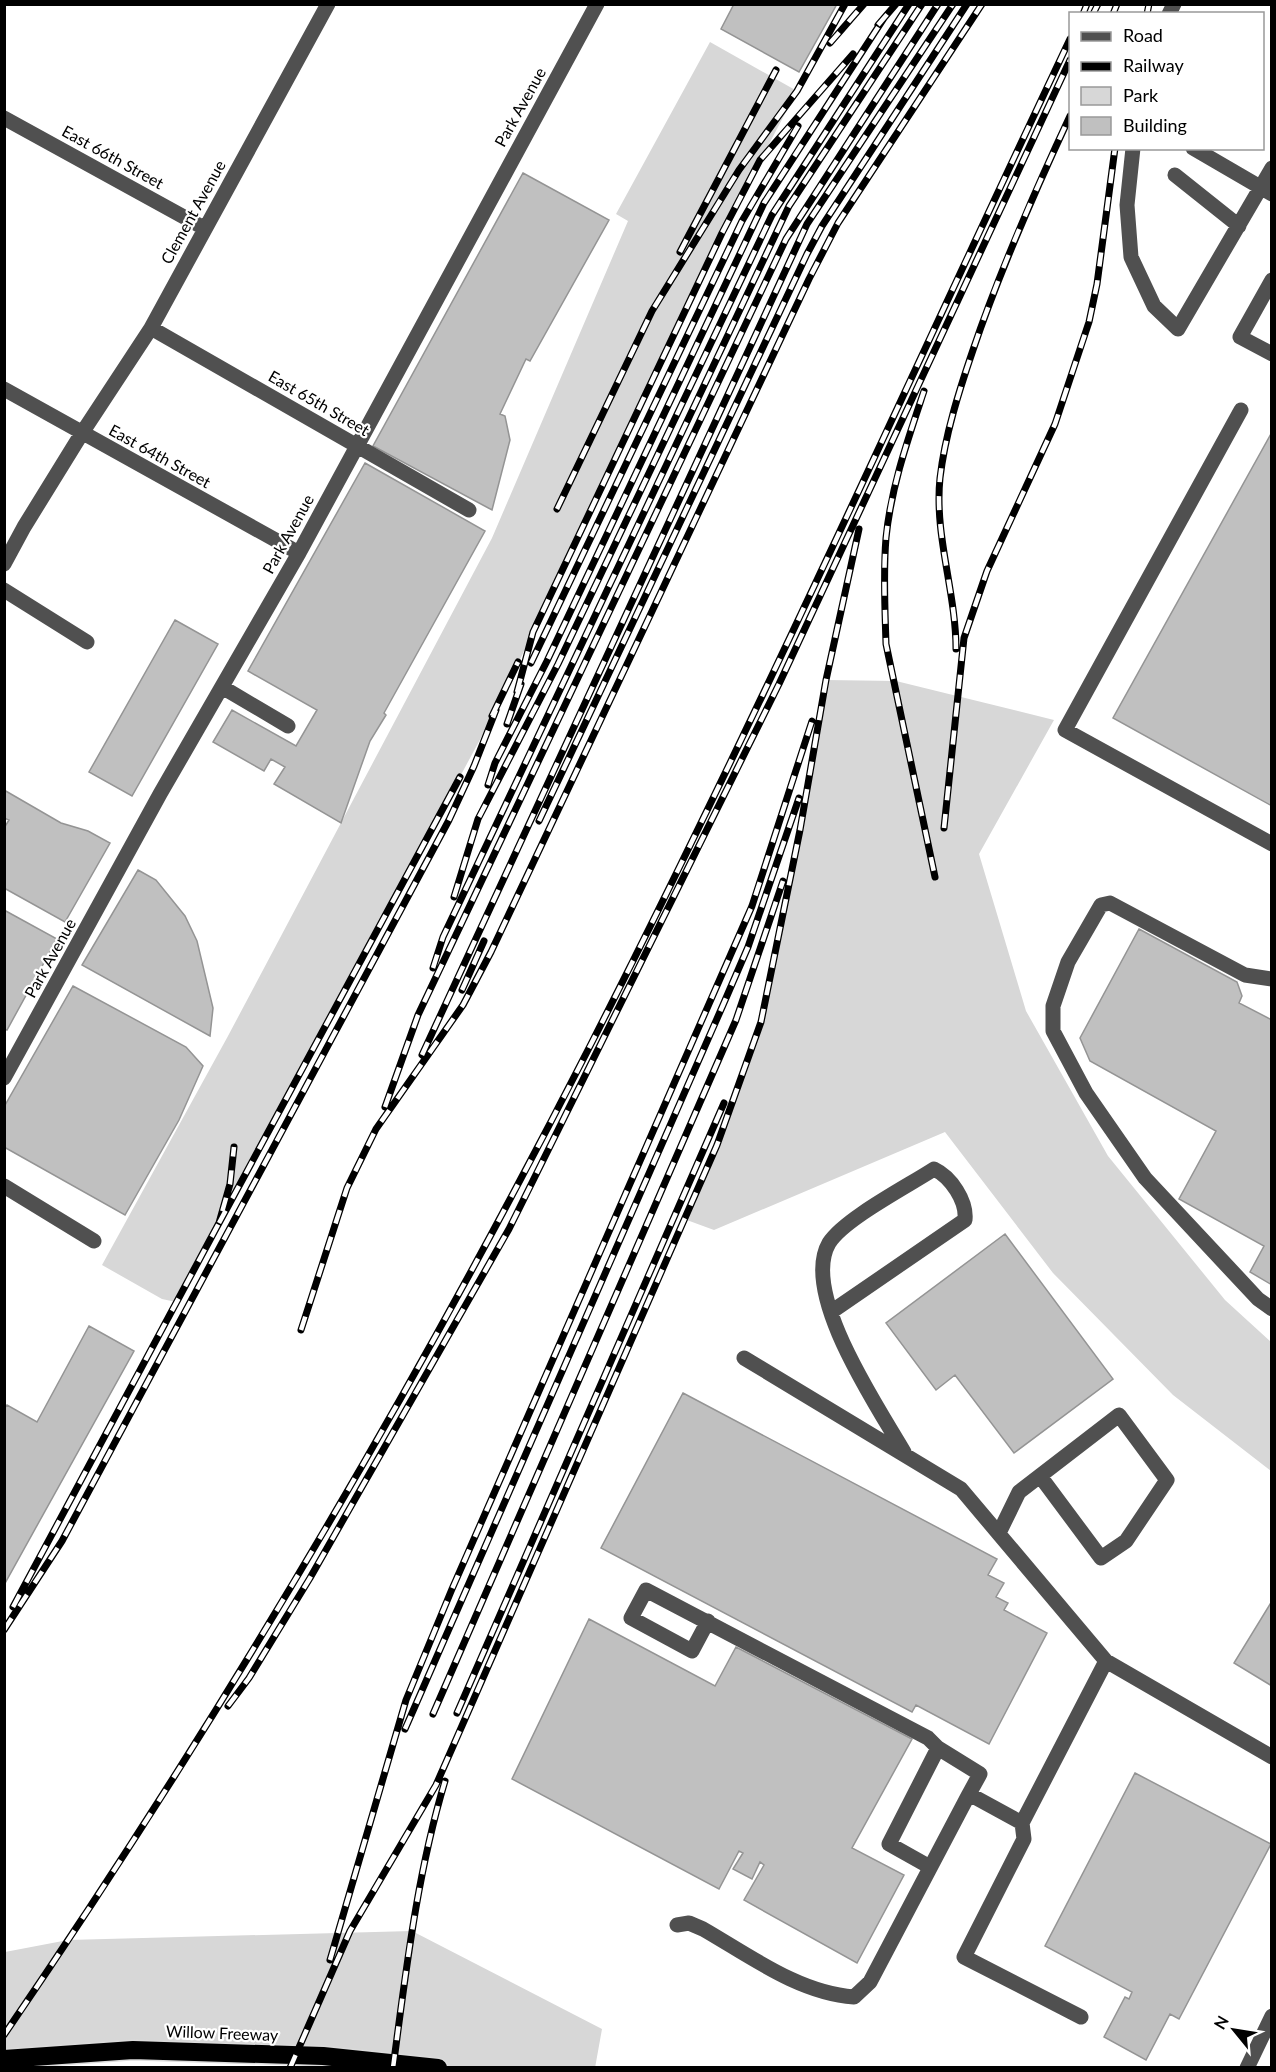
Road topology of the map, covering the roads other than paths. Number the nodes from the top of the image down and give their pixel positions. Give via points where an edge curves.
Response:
1 (597, 4) edge
2 (323, 6) edge
3 (4, 118) edge
4 (1133, 150) edge
5 (1196, 150) edge
6 (1272, 168) edge
7 (1175, 175) dead end
8 (1266, 191) edge
9 (1239, 226) junction
10 (204, 228) junction
11 (1272, 280) edge
12 (1267, 299) edge
13 (151, 328) junction
14 (1272, 354) edge
15 (4, 389) edge
16 (1242, 410) dead end
17 (82, 433) junction
18 (356, 444) junction
19 (469, 510) dead end
20 (299, 553) junction
21 (4, 564) edge
22 (4, 590) edge
23 (87, 642) dead end
24 (222, 687) junction
25 (288, 726) dead end
26 (1272, 844) edge
27 (1272, 979) edge
28 (4, 1078) edge
29 (4, 1186) edge
30 (94, 1241) dead end
31 (1272, 1309) edge
32 (831, 1312) junction
33 (744, 1358) dead end
34 (905, 1455) junction
35 (1040, 1476) junction
36 (999, 1533) junction
37 (708, 1622) junction
38 (1106, 1661) junction
39 (938, 1748) junction
40 (1272, 1757) edge
41 (969, 1794) junction
42 (1022, 1823) junction
43 (930, 1867) junction
44 (677, 1925) dead end
45 (1272, 2016) edge
46 (1081, 2017) dead end
47 (4, 2059) edge
48 (438, 2067) edge
49 (1247, 2067) edge

1 - 18 street, Park Avenue
2 - 10 street, Clement Avenue
3 - 10 street, East 66th Street
4 - 9 street via 1127,205 1131,257 1154,306 1178,329
5 - 8 street
6 - 8 street
7 - 9 street
8 - 9 street
10 - 13 street, Clement Avenue
11 - 12 street
12 - 14 street via 1240,337
13 - 17 street, Clement Avenue
13 - 18 street, East 65th Street
15 - 17 street, East 64th Street
16 - 26 street via 1065,730
17 - 20 street, East 64th Street
17 - 21 street, Clement Avenue
18 - 19 street, East 65th Street
18 - 20 street, Park Avenue
20 - 24 street, Park Avenue
22 - 23 street
24 - 25 street
24 - 28 street, Park Avenue
27 - 31 street via 1245,975 1110,903 1101,905 1068,962 1053,1006 1053,1031 1086,1093 1145,1178 1258,1299
29 - 30 street
32 - 32 street via 821,1266 830,1243 848,1224 934,1169 944,1174 966,1207 965,1220
32 - 34 street via 842,1342
33 - 34 street
34 - 36 street via 961,1489
35 - 35 street via 1119,1415 1167,1480 1126,1541 1101,1558
35 - 36 street via 1019,1492
36 - 38 street
37 - 37 street via 646,1590 631,1618 692,1651
37 - 39 street via 928,1738
38 - 40 street
38 - 42 street
39 - 41 street via 980,1774
39 - 43 street via 888,1844
41 - 42 street
41 - 43 street
42 - 46 street via 1024,1839 964,1957
43 - 44 street via 870,1982 854,1997 829,1995 804,1985 703,1929 689,1923
45 - 49 street
47 - 48 highway, Willow Freeway via 133,2050 323,2056

